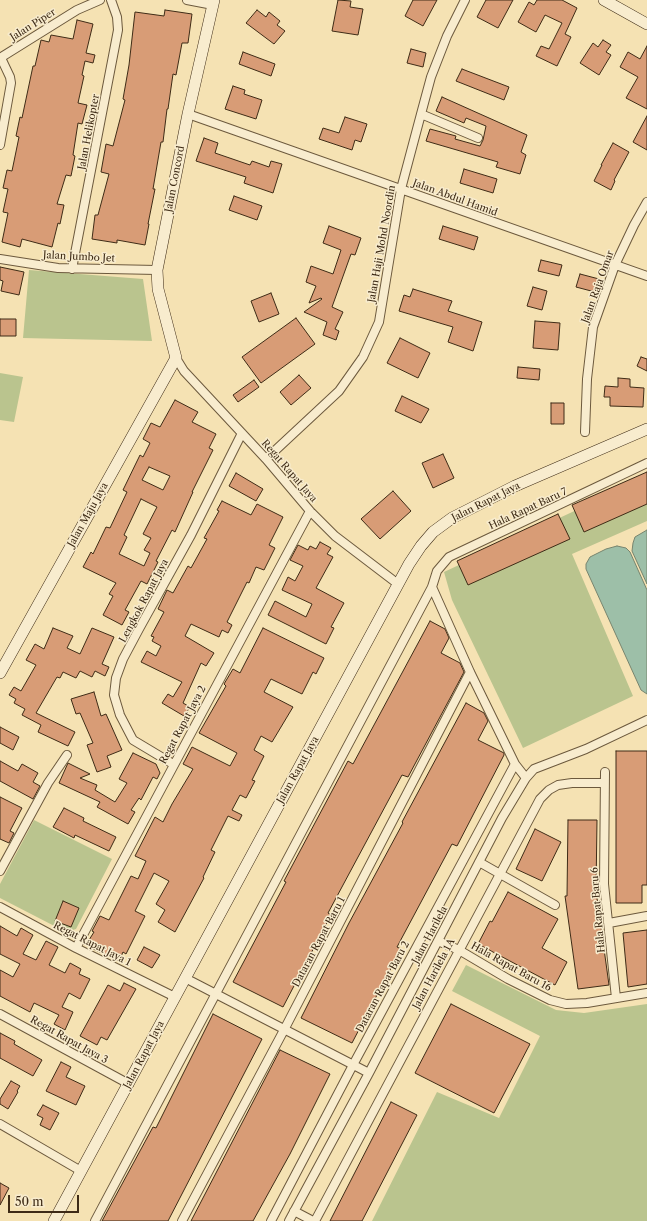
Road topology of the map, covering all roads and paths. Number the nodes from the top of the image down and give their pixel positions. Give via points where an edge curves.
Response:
1 (100, 0) edge
2 (111, 0) edge
3 (187, 0) edge
4 (465, 0) edge
5 (604, 0) edge
6 (213, 3) edge
7 (647, 24) edge
8 (1, 58) edge
9 (188, 114) junction
10 (421, 114) junction
11 (478, 138) dead end
12 (0, 145) edge
13 (401, 189) junction
14 (647, 202) edge
15 (0, 259) edge
16 (615, 265) junction
17 (72, 269) junction
18 (157, 270) junction
19 (647, 276) edge
20 (176, 358) junction
21 (647, 429) edge
22 (585, 432) dead end
23 (242, 433) junction
24 (266, 459) junction
25 (647, 464) edge
26 (310, 511) junction
27 (398, 584) junction
28 (432, 587) junction
29 (470, 672) junction
30 (0, 673) edge
31 (647, 720) edge
32 (67, 755) dead end
33 (173, 764) junction
34 (515, 764) junction
35 (605, 772) dead end
36 (526, 778) junction
37 (604, 783) junction
38 (480, 862) junction
39 (0, 871) edge
40 (500, 873) junction
41 (556, 905) dead end
42 (0, 907) edge
43 (647, 916) edge
44 (609, 923) junction
45 (438, 941) junction
46 (76, 948) junction
47 (459, 950) junction
48 (185, 978) junction
49 (215, 993) junction
50 (647, 993) edge
51 (175, 997) junction
52 (616, 998) junction
53 (0, 1014) edge
54 (284, 1030) junction
55 (353, 1065) junction
56 (369, 1072) junction
57 (129, 1084) junction
58 (0, 1124) edge
59 (81, 1171) junction
60 (294, 1211) junction
61 (54, 1221) edge
62 (95, 1221) edge
63 (182, 1221) edge
64 (271, 1221) edge
65 (289, 1221) edge
66 (314, 1221) edge

1 - 8 street, Jalan Piper via 77,10
2 - 17 street, Jalan Helikopter via 118,30
3 - 6 street
4 - 10 street, Jalan Haji Mohd Noordin via 431,77
5 - 7 street
6 - 9 street, Jalan Concord
8 - 12 street via 11,83
9 - 13 street, Jalan Abdul Hamid
9 - 18 street, Jalan Concord
10 - 11 street
10 - 13 street, Jalan Haji Mohd Noordin
13 - 16 street, Jalan Abdul Hamid
13 - 24 street, Jalan Haji Mohd Noordin via 379,322 363,357 339,392
14 - 16 street, Jalan Raja Omar
15 - 17 street, Jalan Jumbo Jet
16 - 19 street, Jalan Abdul Hamid
16 - 22 street, Jalan Raja Omar via 593,328 587,378
17 - 18 street, Jalan Jumbo Jet
18 - 20 street, Jalan Concord via 158,289
20 - 23 street, Regat Rapat Jaya via 184,371
20 - 30 street, Jalan Maju Jaya
21 - 27 street, Jalan Rapat Jaya via 515,486 452,518 433,532 421,546
23 - 24 street, Regat Rapat Jaya
23 - 33 street, Lengkok Rapat Jaya via 116,678 114,695 120,715 133,740
24 - 26 street, Regat Rapat Jaya
25 - 28 street, Hala Rapat Baru 7 via 449,557 437,571
26 - 27 street, Regat Rapat Jaya via 335,536
26 - 33 street, Regat Rapat Jaya 2
27 - 48 street, Jalan Rapat Jaya
28 - 29 street
28 - 49 street
29 - 34 street
29 - 54 street, Dataran Rapat Baru 1
31 - 36 street, Jalan Harilela via 586,749 534,769
32 - 39 street via 48,783
33 - 46 street, Regat Rapat Jaya 2
34 - 36 street
34 - 55 street, Dataran Rapat Baru 2
35 - 37 street, Hala Rapat Baru 6
36 - 38 street, Jalan Harilela
37 - 40 street, Jalan Harilela 1A via 572,783 558,785 550,790 540,799
37 - 44 street, Hala Rapat Baru 6 via 604,884
38 - 40 street
38 - 45 street, Jalan Harilela
40 - 41 street
40 - 47 street, Jalan Harilela 1A
42 - 46 street, Regat Rapat Jaya 1
43 - 44 street
44 - 52 street, Hala Rapat Baru 6
45 - 47 street, Hala Rapat Baru 16
45 - 56 street, Jalan Harilela
46 - 51 street, Regat Rapat Jaya 1
47 - 52 street, Hala Rapat Baru 16 via 550,1000 566,1004
47 - 66 street, Jalan Harilela 1A
48 - 49 street
48 - 51 street, Jalan Rapat Jaya
49 - 54 street
49 - 62 street
50 - 52 street, Hala Rapat Baru 16
51 - 57 street, Jalan Rapat Jaya
53 - 57 street, Regat Rapat Jaya 3
54 - 55 street
54 - 63 street, Dataran Rapat Baru 1
55 - 56 street
55 - 64 street, Dataran Rapat Baru 2
56 - 60 street, Jalan Harilela
57 - 59 street, Jalan Rapat Jaya
58 - 59 street
59 - 61 street, Jalan Rapat Jaya
60 - 65 street, Jalan Harilela
60 - 66 street

